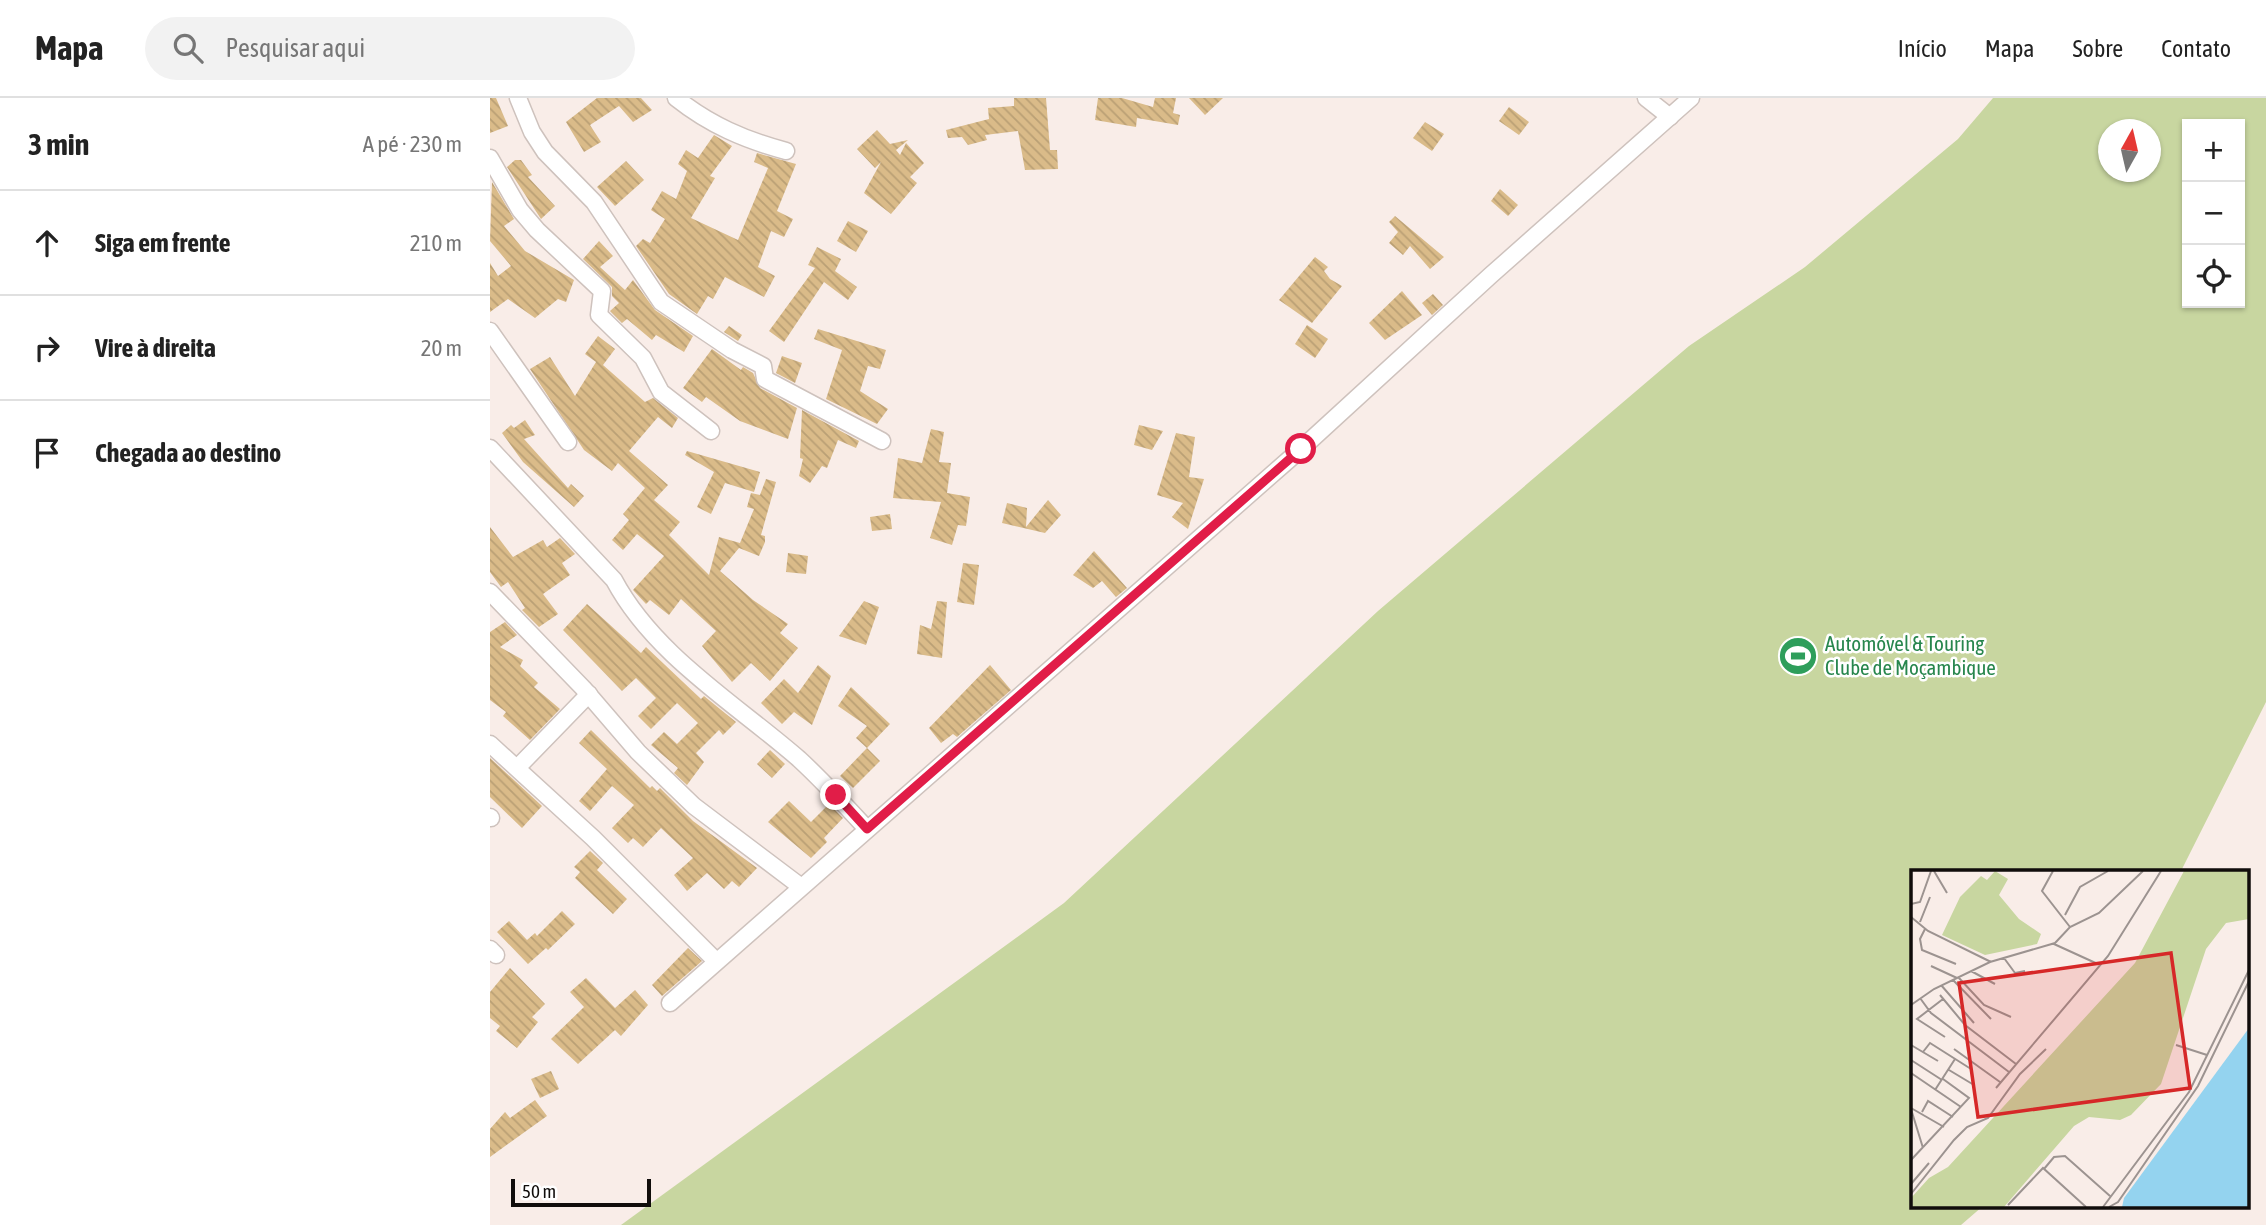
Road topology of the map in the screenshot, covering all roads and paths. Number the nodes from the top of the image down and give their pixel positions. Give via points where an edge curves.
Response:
1 (518, 98) edge
2 (676, 98) edge
3 (1646, 98) edge
4 (1691, 98) edge
5 (1670, 117) junction
6 (786, 151) dead end
7 (490, 158) edge
8 (490, 331) edge
9 (711, 431) dead end
10 (882, 441) dead end
11 (568, 442) dead end
12 (490, 448) edge
13 (490, 592) edge
14 (589, 694) junction
15 (490, 744) edge
16 (517, 768) junction
17 (867, 829) junction
18 (800, 886) junction
19 (716, 961) junction
20 (670, 1003) dead end

1 - 10 street via 545,152 594,202 668,309 763,366 765,379
2 - 6 street via 698,116 744,140
3 - 5 street
4 - 5 street
5 - 17 street via 1301,449
7 - 9 street via 537,230 602,291 599,315 643,358 661,392
8 - 11 street
12 - 17 street via 614,580 623,599 660,640 798,759
13 - 14 street
14 - 16 street
14 - 18 street via 638,752 694,806
15 - 16 street
16 - 19 street
17 - 18 street
18 - 19 street
19 - 20 street

